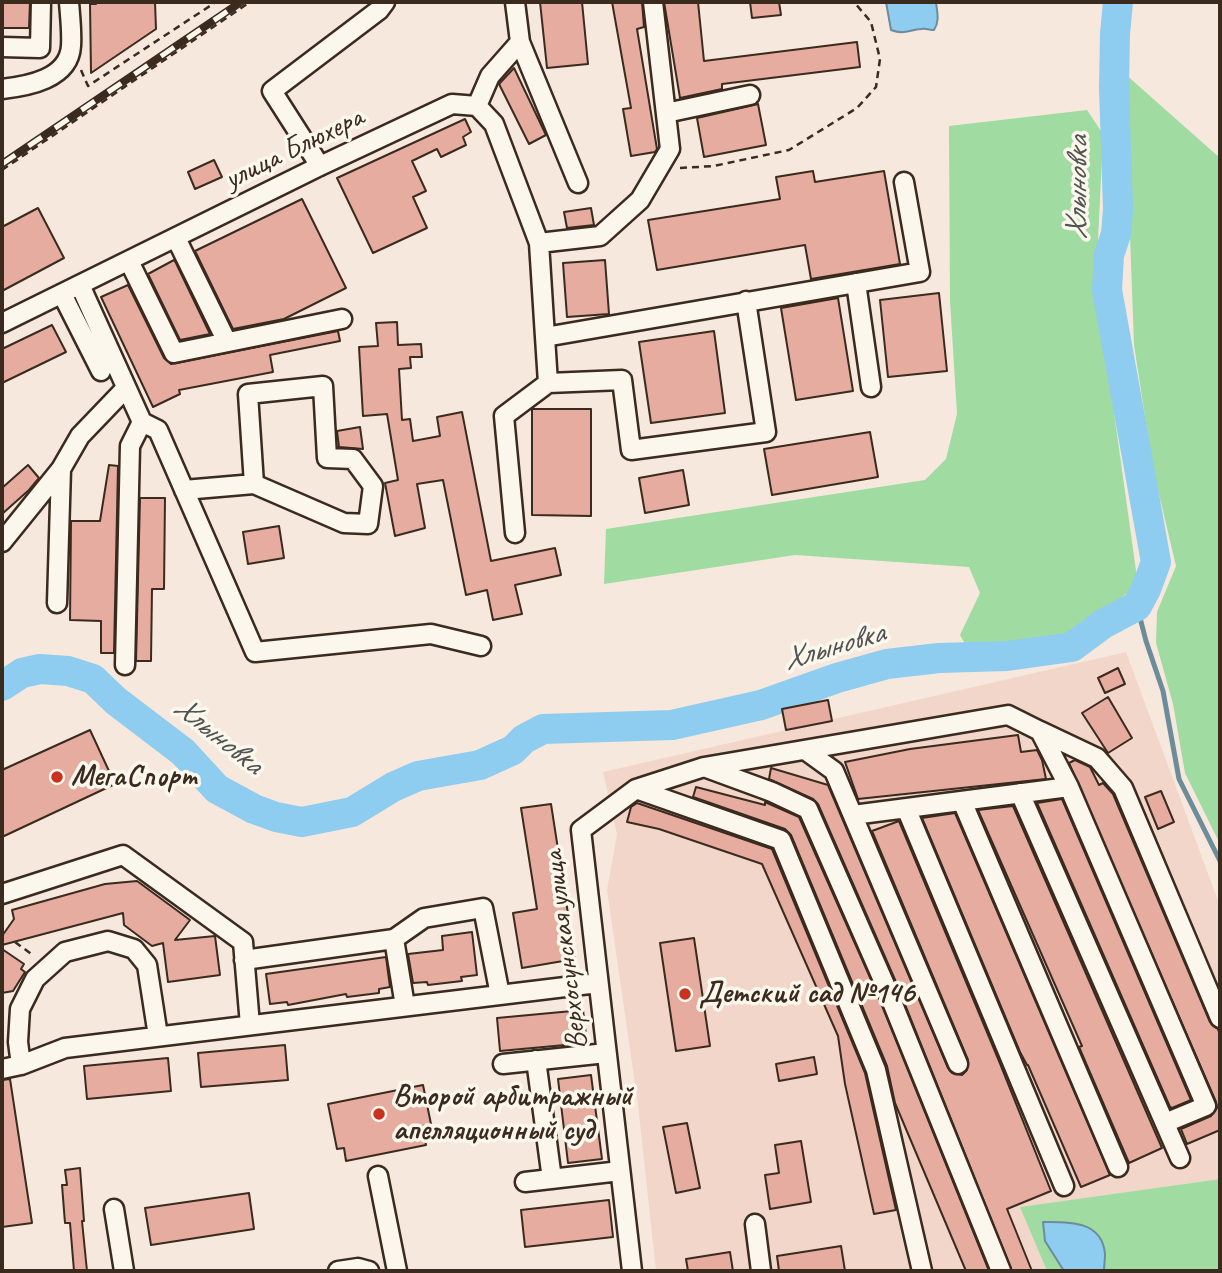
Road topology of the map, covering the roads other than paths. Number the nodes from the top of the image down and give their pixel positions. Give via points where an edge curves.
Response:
1 (41, 2) edge
2 (69, 2) edge
3 (385, 2) edge
4 (515, 2) edge
5 (653, 2) edge
6 (520, 42) junction
7 (2, 47) edge
8 (2, 89) edge
9 (750, 95) dead end
10 (477, 106) junction
11 (666, 113) junction
12 (320, 166) junction
13 (904, 182) dead end
14 (578, 183) dead end
15 (176, 239) junction
16 (539, 243) junction
17 (129, 261) junction
18 (856, 283) junction
19 (80, 285) junction
20 (62, 293) junction
21 (746, 301) junction
22 (342, 319) dead end
23 (2, 323) edge
24 (545, 337) junction
25 (227, 342) junction
26 (101, 371) dead end
27 (548, 383) junction
28 (871, 387) dead end
29 (126, 388) junction
30 (142, 422) junction
31 (61, 469) junction
32 (254, 484) junction
33 (184, 491) junction
34 (515, 533) dead end
35 (2, 542) edge
36 (57, 603) dead end
37 (481, 646) dead end
38 (125, 665) dead end
39 (1040, 731) junction
40 (805, 750) junction
41 (704, 767) junction
42 (1069, 787) junction
43 (636, 789) junction
44 (1020, 793) junction
45 (962, 801) junction
46 (906, 808) junction
47 (853, 815) junction
48 (2, 894) edge
49 (394, 939) junction
50 (244, 960) junction
51 (598, 983) junction
52 (500, 995) junction
53 (405, 1006) junction
54 (1220, 1018) edge
55 (250, 1025) junction
56 (158, 1036) junction
57 (606, 1053) junction
58 (536, 1060) junction
59 (503, 1064) dead end
60 (958, 1064) dead end
61 (22, 1065) junction
62 (2, 1069) edge
63 (1213, 1103) edge
64 (1165, 1124) junction
65 (1180, 1158) dead end
66 (1118, 1167) dead end
67 (620, 1171) junction
68 (378, 1175) dead end
69 (552, 1179) junction
70 (525, 1182) dead end
71 (1064, 1186) dead end
72 (114, 1209) dead end
73 (755, 1224) dead end
74 (124, 1271) edge
75 (338, 1271) edge
76 (369, 1271) edge
77 (397, 1271) edge
78 (632, 1271) edge
79 (761, 1271) edge
80 (922, 1271) edge
81 (1001, 1271) edge

1 - 7 street via 40,48
2 - 8 street via 68,60 50,76
3 - 12 street via 272,91
4 - 6 street
5 - 11 street
6 - 10 street via 490,75
6 - 14 street
9 - 11 street
10 - 12 street, улица Блюхера via 452,104
10 - 16 street via 494,124
11 - 16 street via 670,149 640,200 600,236
12 - 15 street, улица Блюхера
13 - 18 street via 920,272
15 - 17 street, улица Блюхера
15 - 25 street
16 - 24 street
17 - 19 street, улица Блюхера
17 - 25 street via 174,353
18 - 21 street
18 - 28 street
19 - 20 street, улица Блюхера
19 - 29 street
20 - 23 street, улица Блюхера
20 - 26 street
21 - 24 street
21 - 27 street via 766,432 631,450 622,380
22 - 25 street
24 - 27 street
27 - 34 street via 504,416
29 - 30 street
29 - 31 street via 80,436
30 - 33 street via 158,430
30 - 38 street via 130,446
31 - 35 street
31 - 36 street
32 - 32 street via 344,523 368,524 373,486 353,459 327,458 323,386 248,394
32 - 33 street
33 - 37 street via 255,652 431,634
39 - 40 street via 1007,715
39 - 42 street
39 - 54 street via 1097,758 1123,788
40 - 41 street
40 - 47 street via 834,771
41 - 43 street
41 - 81 street via 808,809
42 - 44 street
42 - 63 street
43 - 51 street, Верхосунская улица via 581,830
43 - 80 street via 781,840 876,1070
44 - 45 street
44 - 64 street
45 - 46 street
45 - 66 street
46 - 47 street
46 - 71 street
47 - 60 street
48 - 50 street via 123,855 243,942
49 - 50 street
49 - 52 street via 424,918 483,908
49 - 53 street
50 - 55 street
51 - 52 street
51 - 57 street, Верхосунская улица
52 - 53 street
53 - 55 street
55 - 56 street
56 - 61 street via 65,1048
56 - 61 street via 147,965 134,949 108,941 65,952 36,979 20,1009
57 - 58 street
57 - 67 street, Верхосунская улица
58 - 59 street
58 - 69 street
61 - 62 street
63 - 64 street
64 - 65 street
67 - 69 street
67 - 78 street, Верхосунская улица
68 - 77 street
69 - 70 street
72 - 74 street
73 - 79 street
75 - 76 street

